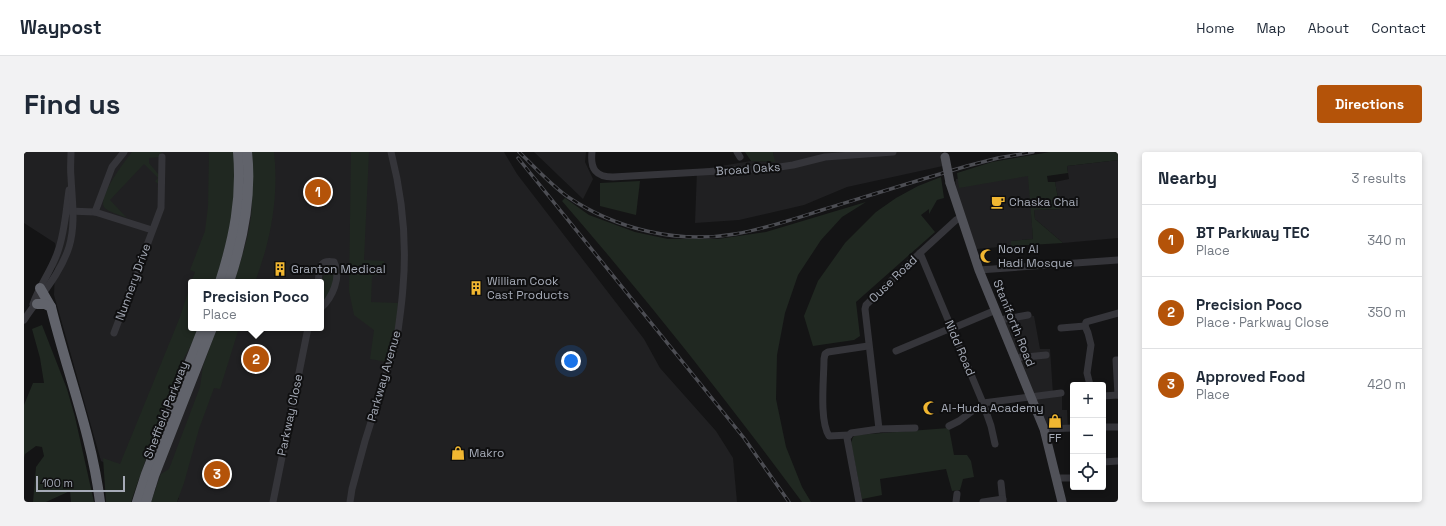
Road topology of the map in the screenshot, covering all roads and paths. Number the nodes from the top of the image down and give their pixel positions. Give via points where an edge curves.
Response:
1 (71, 152) edge
2 (124, 152) edge
3 (238, 152) edge
4 (247, 152) edge
5 (391, 152) edge
6 (592, 152) edge
7 (893, 152) edge
8 (945, 154) edge
9 (162, 157) dead end
10 (71, 176) junction
11 (73, 210) junction
12 (66, 211) junction
13 (95, 212) junction
14 (961, 218) junction
15 (152, 230) junction
16 (920, 253) junction
17 (1118, 260) edge
18 (979, 270) junction
19 (221, 279) edge
20 (230, 279) edge
21 (319, 279) edge
22 (42, 291) junction
23 (324, 304) edge
24 (34, 306) junction
25 (51, 307) junction
26 (996, 310) junction
27 (1118, 313) edge
28 (1028, 315) dead end
29 (24, 320) edge
30 (1000, 320) junction
31 (1065, 325) dead end
32 (1085, 326) junction
33 (955, 327) junction
34 (202, 331) edge
35 (211, 331) edge
36 (307, 331) edge
37 (114, 333) dead end
38 (868, 346) junction
39 (896, 351) dead end
40 (1046, 355) dead end
41 (1015, 358) junction
42 (1118, 360) edge
43 (1089, 382) edge
44 (1061, 393) dead end
45 (1118, 395) edge
46 (1106, 396) edge
47 (1032, 398) junction
48 (983, 403) junction
49 (949, 426) dead end
50 (1106, 427) edge
51 (1118, 427) edge
52 (914, 428) dead end
53 (1070, 428) edge
54 (1044, 429) junction
55 (879, 430) junction
56 (849, 435) junction
57 (995, 444) dead end
58 (1118, 461) edge
59 (1106, 462) edge
60 (1057, 478) junction
61 (1070, 478) edge
62 (1001, 483) dead end
63 (956, 494) dead end
64 (1003, 500) edge
65 (100, 502) edge
66 (137, 502) edge
67 (146, 502) edge
68 (273, 502) edge
69 (350, 502) edge
70 (858, 502) edge
71 (956, 502) edge
72 (983, 502) edge
73 (1062, 502) edge

1 - 10 street
2 - 13 street via 112,167
3 - 19 highway via 237,215
4 - 20 highway via 248,193 244,224
5 - 69 street, Parkway Avenue via 402,215 404,263 397,339 365,441
6 - 7 street, Broad Oaks via 593,169 601,176 613,177 773,168 825,156
8 - 14 main road, Staniforth Road, bridge via 950,183
9 - 15 street, Nunnery Drive via 161,208
10 - 11 street
10 - 12 street
11 - 12 street, Nunnery Drive
11 - 13 street, Nunnery Drive
11 - 22 street via 69,247 55,277
12 - 22 street via 58,252
13 - 15 street, Nunnery Drive
14 - 16 street, Ouse Road
14 - 18 main road, Staniforth Road
15 - 37 street, Nunnery Drive
16 - 33 street, Nidd Road
16 - 38 street, Ouse Road via 866,305
17 - 18 street
18 - 26 main road, Staniforth Road
21 - 23 street via 324,262 334,262 337,274 334,291
22 - 24 street
22 - 25 highway
24 - 25 highway via 45,304
24 - 29 street
25 - 65 highway via 86,434
26 - 30 main road, Staniforth Road
26 - 33 street
27 - 32 street via 1086,322
28 - 30 street
30 - 41 main road, Staniforth Road
31 - 32 street
32 - 43 street via 1091,345 1087,373
33 - 39 street
33 - 48 street, Nidd Road
34 - 66 highway, Sheffield Parkway
35 - 67 highway, Sheffield Parkway
36 - 68 street, Parkway Close
38 - 55 street, Ouse Road
38 - 56 street via 828,352 824,358 825,431 829,436
40 - 41 street
41 - 47 main road, Staniforth Road
42 - 45 street
44 - 47 street
45 - 46 street
47 - 48 street
47 - 54 main road, Staniforth Road
48 - 49 street
48 - 57 street, Nidd Road
50 - 51 street
52 - 55 street
53 - 54 street
54 - 60 main road, Staniforth Road
55 - 56 street
56 - 70 street via 847,438
58 - 59 street
60 - 61 street
60 - 73 main road, Staniforth Road
62 - 64 street
63 - 71 street
64 - 72 street

